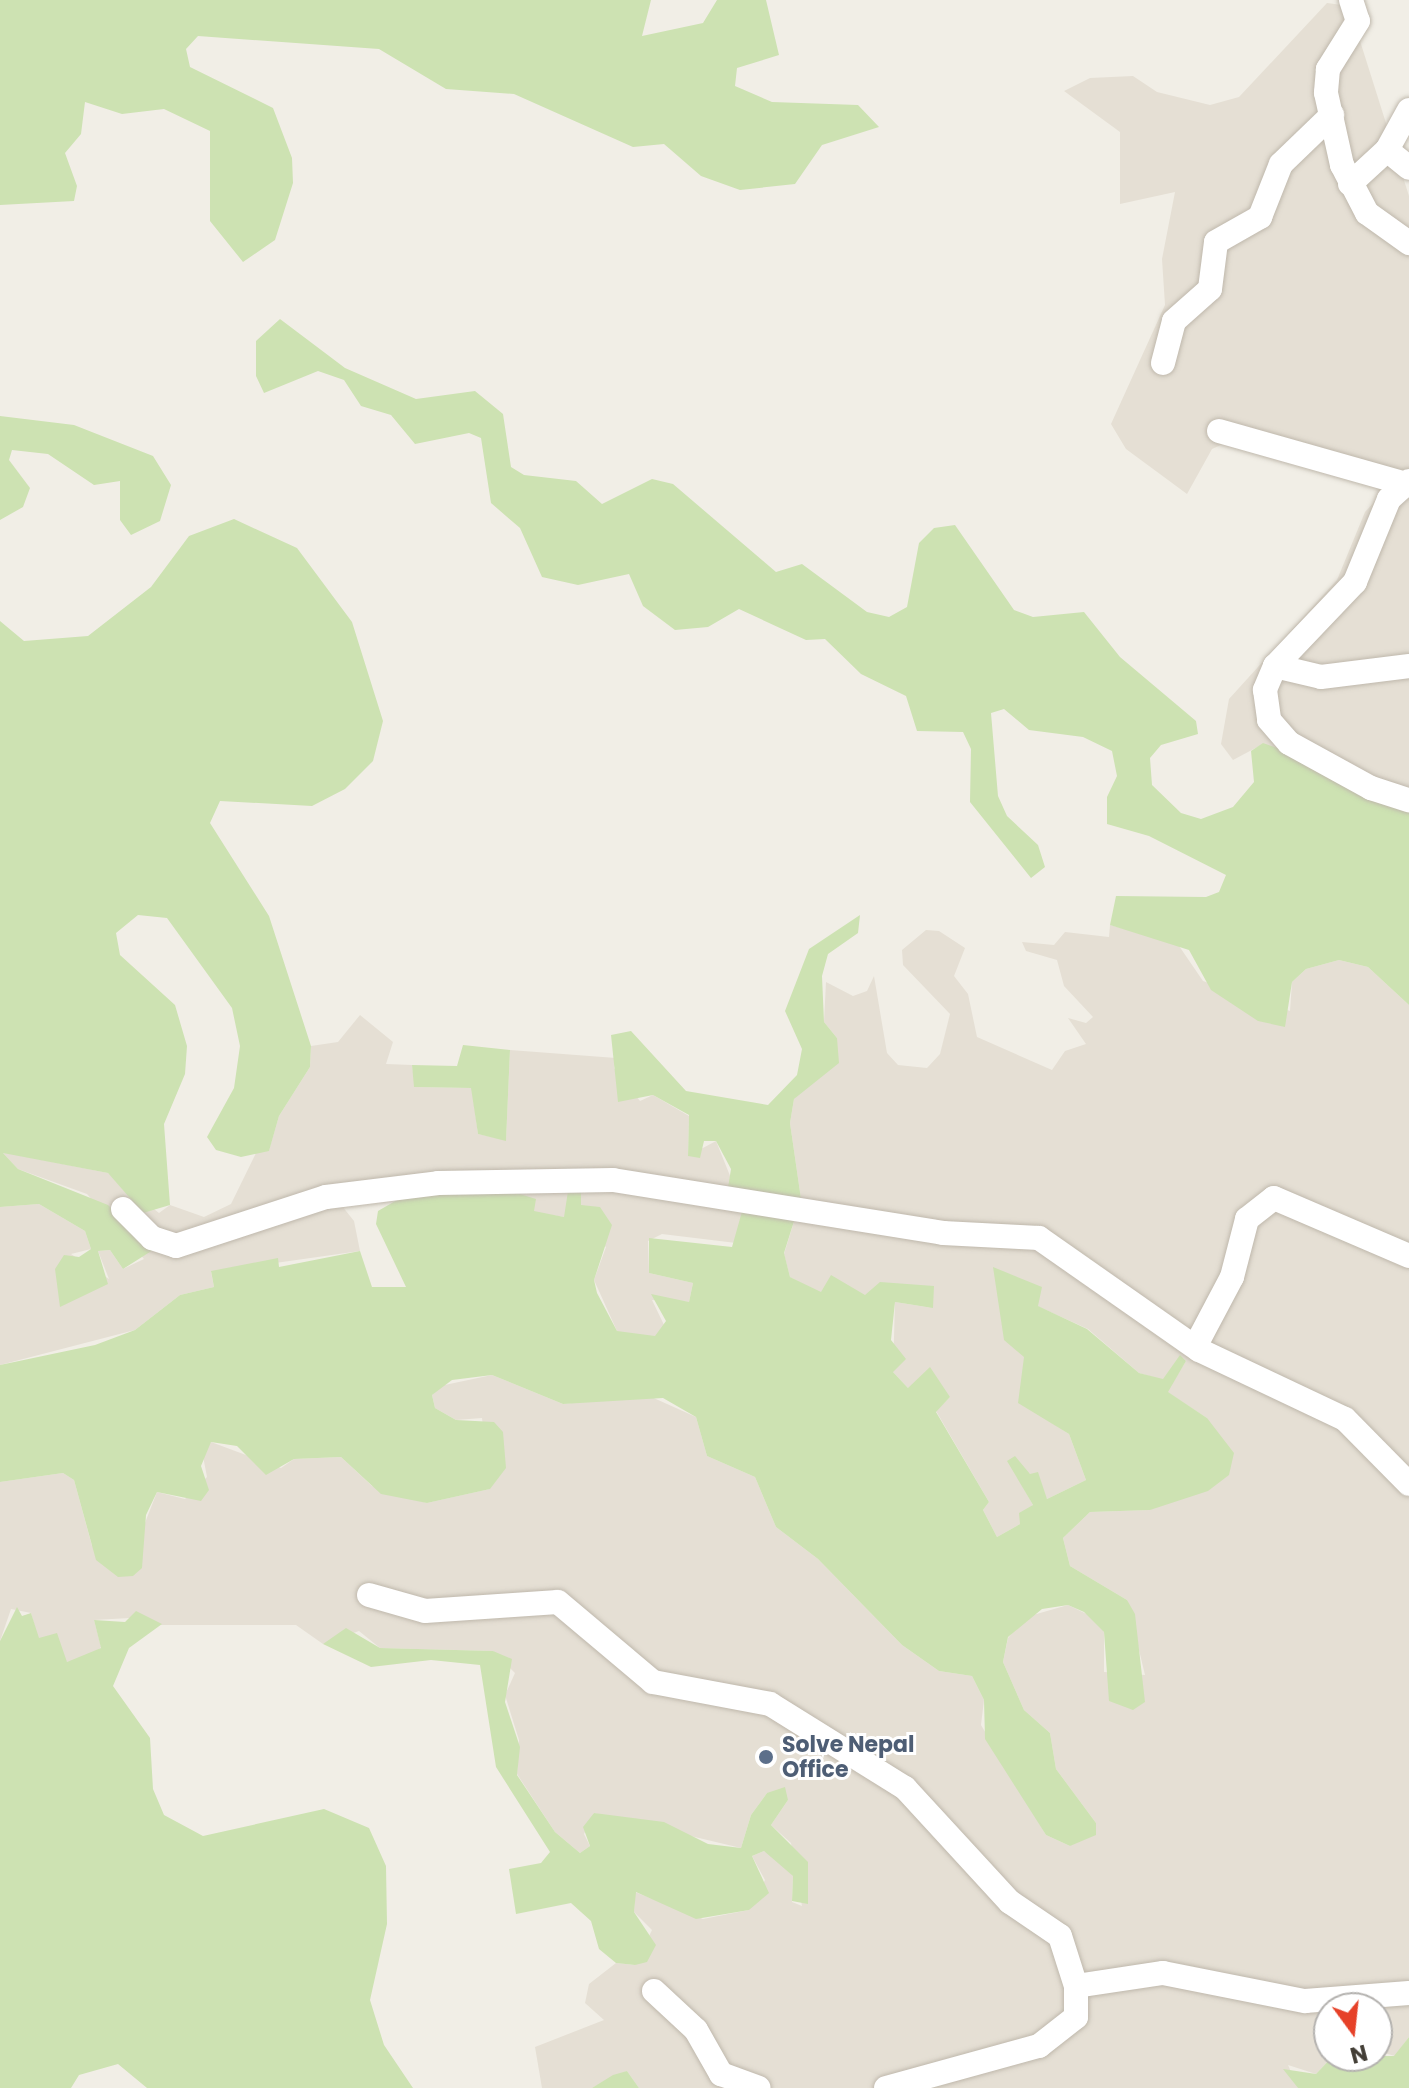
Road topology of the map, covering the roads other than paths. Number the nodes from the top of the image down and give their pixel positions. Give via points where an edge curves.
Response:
1 (1351, 0) edge
2 (1409, 110) edge
3 (1332, 115) junction
4 (1387, 150) junction
5 (1409, 168) edge
6 (1350, 184) junction
7 (1409, 243) edge
8 (1163, 363) dead end
9 (1219, 431) dead end
10 (1406, 482) edge
11 (1275, 666) junction
12 (1409, 666) edge
13 (1409, 800) edge
14 (123, 1209) dead end
15 (1409, 1256) edge
16 (1196, 1345) junction
17 (1409, 1484) edge
18 (369, 1595) dead end
19 (1076, 1986) junction
20 (654, 1991) dead end
21 (1409, 1993) edge
22 (759, 2088) edge
23 (886, 2088) edge

1 - 3 street via 1358,21 1328,69
2 - 4 street
3 - 6 street
3 - 8 street via 1281,164 1260,217 1216,242 1210,289 1174,321
4 - 5 street
4 - 6 street
6 - 7 street via 1367,213
9 - 10 street
10 - 11 street via 1389,499 1355,582
11 - 12 street via 1321,677
11 - 13 street via 1265,690 1277,733 1371,788
14 - 16 street via 152,1238 176,1246 326,1197 438,1183 613,1180 943,1233 1039,1238
15 - 16 street via 1274,1198 1247,1219 1232,1277
16 - 17 street via 1233,1370 1345,1419
18 - 19 street via 425,1611 558,1602 653,1682 770,1704 905,1788 1010,1902 1060,1936
19 - 21 street via 1163,1973 1305,2001
19 - 23 street via 1076,2017 1039,2046
20 - 22 street via 696,2030 721,2074

